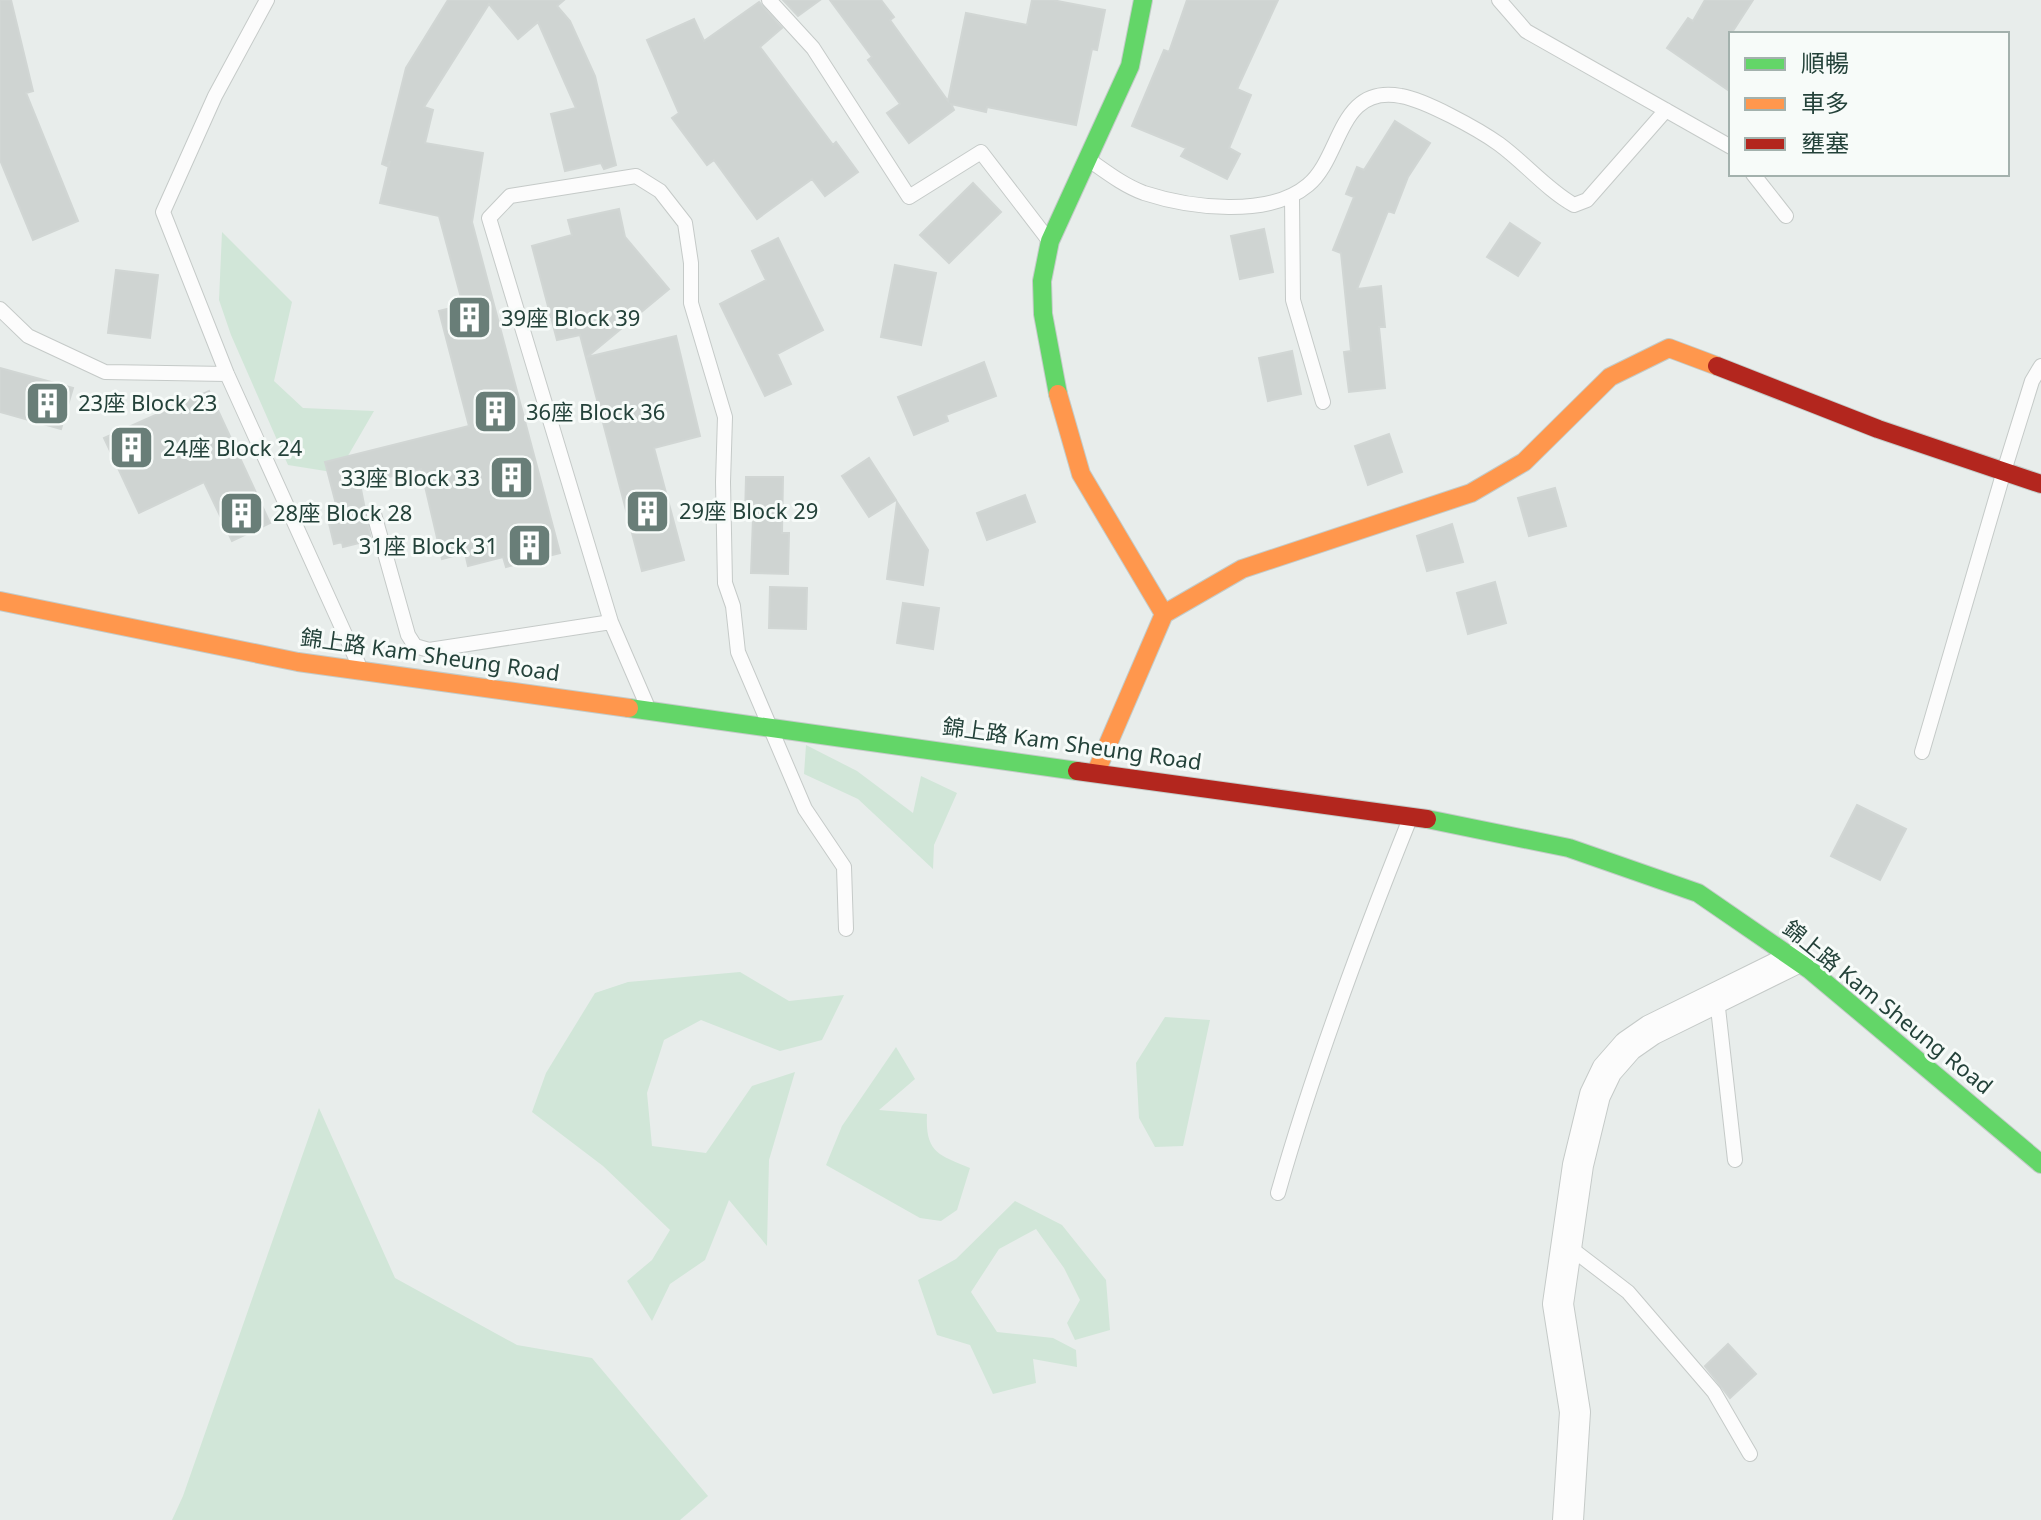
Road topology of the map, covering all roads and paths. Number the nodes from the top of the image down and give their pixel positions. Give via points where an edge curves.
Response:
1 (267, 0) edge
2 (769, 0) edge
3 (1143, 0) edge
4 (1499, 0) edge
5 (1666, 110) junction
6 (1729, 146) edge
7 (1088, 158) junction
8 (1755, 176) edge
9 (1292, 197) junction
10 (1786, 216) dead end
11 (1050, 241) junction
12 (0, 309) edge
13 (2041, 366) edge
14 (227, 374) junction
15 (1323, 402) dead end
16 (2004, 471) junction
17 (2041, 484) edge
18 (374, 514) dead end
19 (0, 601) edge
20 (1164, 614) junction
21 (611, 622) junction
22 (361, 670) junction
23 (648, 709) junction
24 (771, 726) junction
25 (1922, 752) dead end
26 (1096, 772) junction
27 (1411, 817) junction
28 (846, 929) dead end
29 (1795, 959) junction
30 (1717, 999) junction
31 (2038, 1153) edge
32 (1735, 1160) dead end
33 (1278, 1193) dead end
34 (1566, 1245) junction
35 (1750, 1454) dead end
36 (1568, 1520) edge

1 - 14 lane via 215,96 163,212
2 - 11 lane via 813,48 909,197 981,152
3 - 7 main road via 1130,66
4 - 5 lane via 1526,31
5 - 6 lane
5 - 9 lane via 1587,200 1574,205 1497,143 1455,120 1400,96 1372,98 1343,122 1319,174
7 - 9 lane via 1115,179 1172,201 1248,206
7 - 11 main road
8 - 10 lane
9 - 15 lane via 1293,300
11 - 20 main road via 1042,281 1043,314 1056,388 1081,474
12 - 14 lane via 28,336 105,372
13 - 16 lane
14 - 22 lane
16 - 17 main road
16 - 20 main road via 1878,429 1669,348 1610,377 1524,462 1471,493 1242,569
16 - 25 lane
18 - 21 lane via 415,646 429,650
19 - 22 main road, 錦上路 Kam Sheung Road
20 - 26 main road
21 - 23 lane
21 - 24 lane via 489,218 510,196 636,176 660,191 685,223 691,303 725,417 725,583 738,652
22 - 23 main road, 錦上路 Kam Sheung Road
23 - 24 main road, 錦上路 Kam Sheung Road
24 - 26 main road, 錦上路 Kam Sheung Road
24 - 28 lane via 805,809 844,867
26 - 27 main road, 錦上路 Kam Sheung Road
27 - 29 main road, 錦上路 Kam Sheung Road via 1569,848 1698,893
27 - 33 lane via 1354,958
29 - 30 street
29 - 31 main road, 錦上路 Kam Sheung Road
30 - 32 lane
30 - 34 street via 1651,1030 1607,1070 1595,1095 1578,1165
34 - 35 lane via 1628,1292 1714,1392
34 - 36 street via 1558,1304 1575,1412

